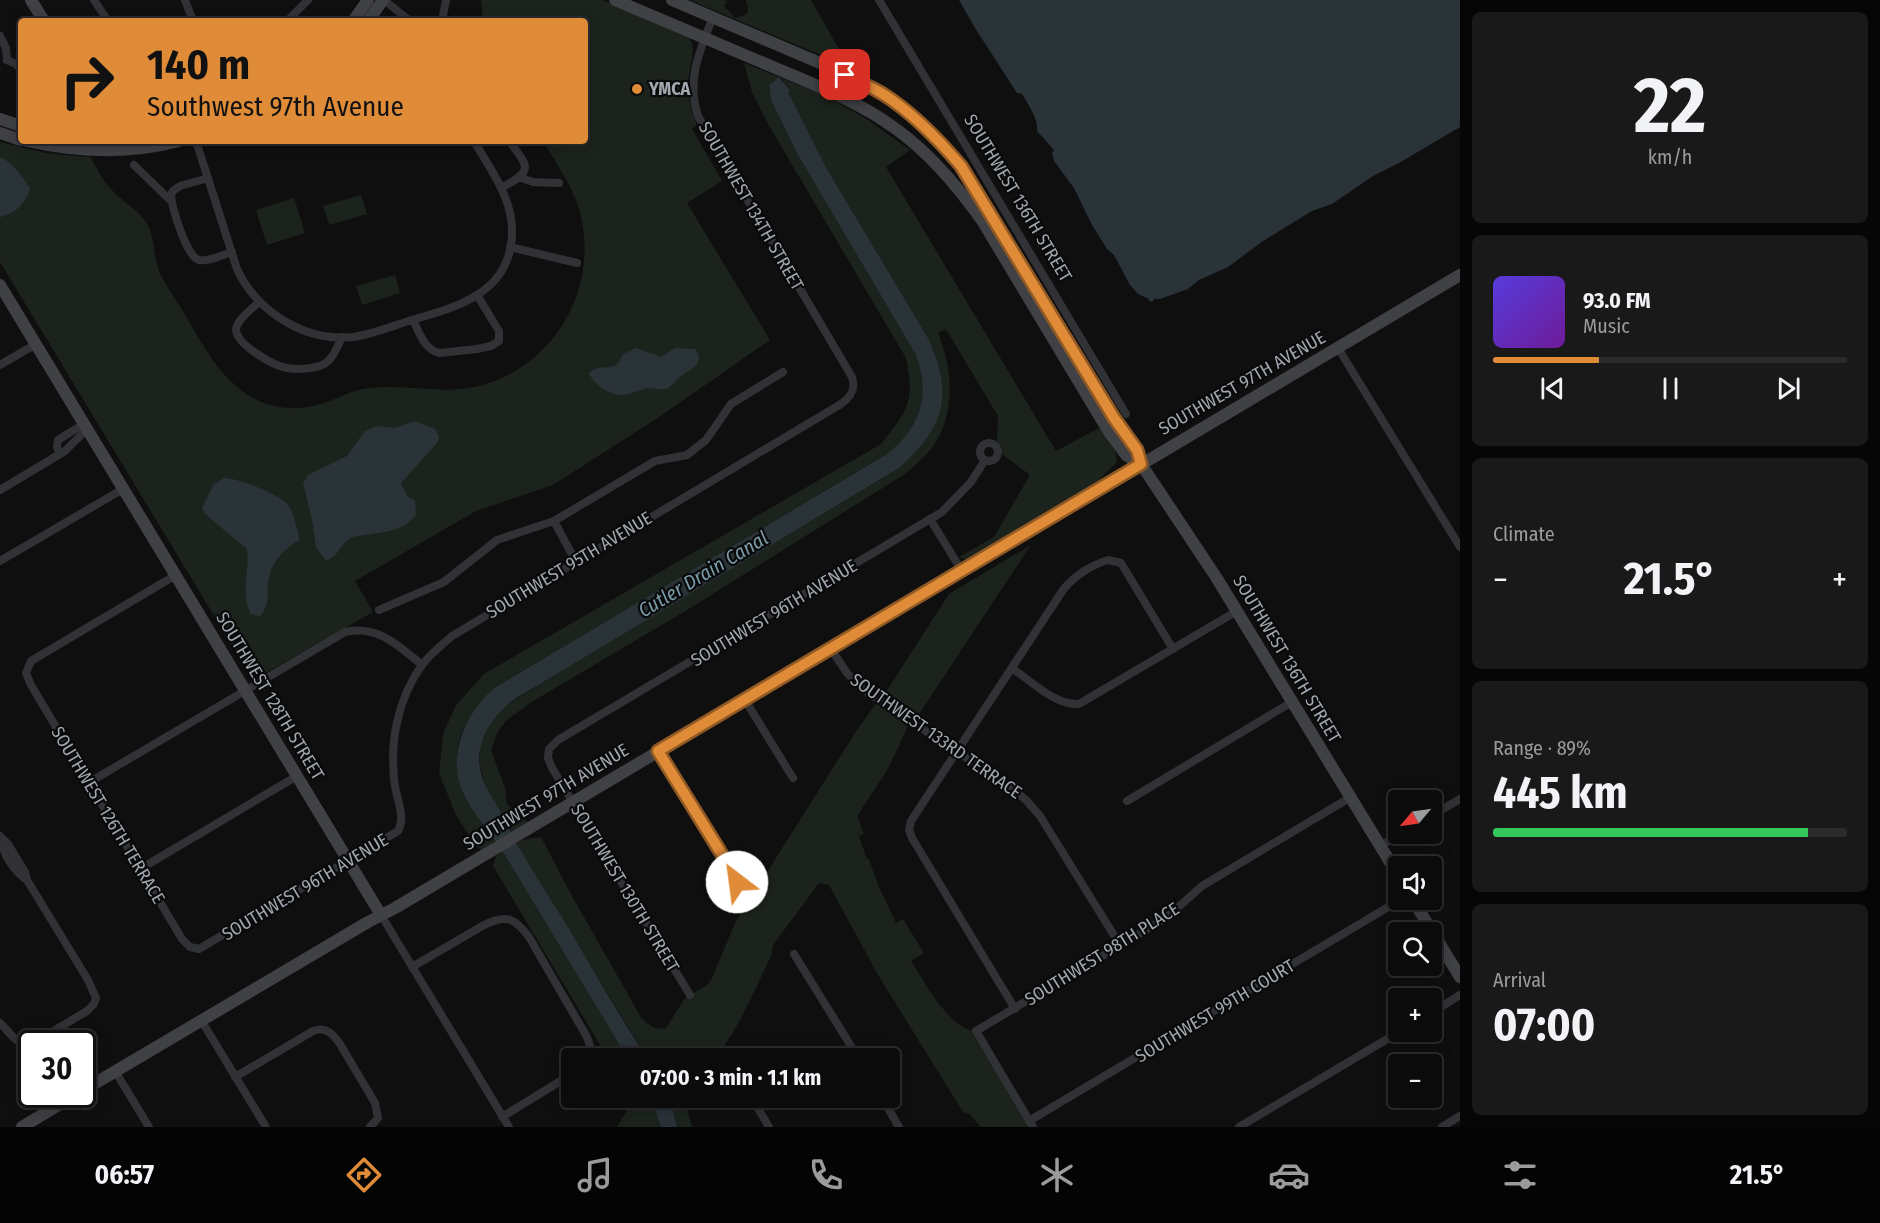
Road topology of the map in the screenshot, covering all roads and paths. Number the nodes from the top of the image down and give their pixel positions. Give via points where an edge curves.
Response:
1 (31, 0) edge
2 (94, 0) edge
3 (185, 0) edge
4 (308, 0) edge
5 (369, 0) edge
6 (384, 0) edge
7 (446, 0) edge
8 (615, 0) edge
9 (672, 0) edge
10 (879, 0) edge
11 (713, 17) junction
12 (42, 18) edge
13 (106, 18) edge
14 (192, 18) edge
15 (290, 18) edge
16 (355, 18) edge
17 (370, 18) edge
18 (406, 18) edge
19 (443, 18) edge
20 (0, 36) edge
21 (705, 38) junction
22 (4, 62) edge
23 (18, 66) edge
24 (0, 119) edge
25 (18, 125) edge
26 (0, 133) edge
27 (18, 139) edge
28 (162, 144) edge
29 (197, 144) edge
30 (476, 144) edge
31 (511, 144) edge
32 (67, 145) edge
33 (134, 165) dead end
34 (208, 178) junction
35 (521, 178) junction
36 (559, 183) dead end
37 (501, 188) junction
38 (171, 201) junction
39 (510, 247) junction
40 (232, 252) junction
41 (577, 263) dead end
42 (1460, 275) edge
43 (0, 285) edge
44 (477, 295) junction
45 (259, 302) junction
46 (413, 320) junction
47 (342, 338) junction
48 (36, 344) junction
49 (1338, 348) junction
50 (0, 366) edge
51 (783, 372) dead end
52 (854, 385) joint
53 (1126, 414) dead end
54 (86, 427) junction
55 (985, 460) dead end
56 (1141, 464) junction
57 (123, 489) junction
58 (0, 490) edge
59 (930, 519) junction
60 (554, 521) junction
61 (1460, 548) edge
62 (0, 561) edge
63 (576, 562) junction
64 (962, 571) junction
65 (176, 575) junction
66 (379, 610) dead end
67 (1237, 611) junction
68 (831, 649) junction
69 (1173, 649) junction
70 (422, 665) junction
71 (1013, 669) junction
72 (245, 690) junction
73 (745, 700) junction
74 (1292, 702) junction
75 (549, 748) joint
76 (658, 751) junction
77 (958, 752) junction
78 (297, 776) junction
79 (793, 778) dead end
80 (88, 783) junction
81 (1351, 797) junction
82 (1460, 799) edge
83 (1127, 801) dead end
84 (573, 802) junction
85 (1442, 810) edge
86 (402, 820) joint
87 (1, 838) edge
88 (1388, 841) edge
89 (1380, 846) junction
90 (1388, 859) edge
91 (348, 862) junction
92 (734, 868) dead end
93 (140, 869) junction
94 (1388, 907) edge
95 (1419, 910) edge
96 (381, 915) junction
97 (1120, 945) junction
98 (201, 948) joint
99 (794, 954) dead end
100 (412, 968) junction
101 (1460, 977) edge
102 (690, 995) dead end
103 (1460, 995) edge
104 (1442, 1006) edge
105 (1014, 1009) junction
106 (201, 1020) junction
107 (0, 1023) edge
108 (55, 1030) edge
109 (1388, 1039) edge
110 (18, 1041) edge
111 (591, 1048) edge
112 (852, 1048) edge
113 (115, 1071) junction
114 (236, 1077) junction
115 (561, 1081) edge
116 (96, 1083) edge
117 (53, 1108) edge
118 (758, 1108) edge
119 (888, 1108) edge
120 (1460, 1116) edge
121 (502, 1117) junction
122 (1031, 1124) edge
123 (148, 1126) edge
124 (22, 1127) edge
125 (266, 1127) edge
126 (370, 1127) edge
127 (509, 1127) edge
128 (769, 1127) edge
129 (899, 1127) edge
130 (1239, 1127) edge
131 (1442, 1127) edge

1 - 12 street
2 - 13 street
3 - 14 street
4 - 15 street
5 - 16 street
6 - 17 street
6 - 18 street
7 - 19 street
8 - 21 street, SOUTHWEST 136TH STREET
9 - 11 street, SOUTHWEST 136TH STREET
10 - 53 street, SOUTHWEST 136TH STREET
11 - 21 street, SOUTHWEST 134TH STREET
11 - 56 street, SOUTHWEST 136TH STREET via 882,94 914,116 941,143 977,190 1137,450
20 - 22 street via 6,48
21 - 52 street, SOUTHWEST 134TH STREET via 693,81 700,121
21 - 56 street, SOUTHWEST 136TH STREET via 864,108 924,153 983,222 1109,432 1126,455
22 - 23 street
24 - 25 street
26 - 27 street
28 - 32 street via 107,150
29 - 34 street
30 - 37 street
31 - 35 street via 523,161
33 - 38 street
34 - 38 street via 176,188
34 - 40 street
35 - 36 street
35 - 37 street
37 - 39 street via 511,218
38 - 40 street via 195,259
39 - 41 street
39 - 44 street via 498,275
40 - 45 street via 242,278
42 - 49 street, SOUTHWEST 97TH AVENUE
43 - 48 street, SOUTHWEST 128TH STREET
44 - 46 street via 461,305
44 - 46 street via 499,331 498,341 491,346 433,351
45 - 47 street via 276,316 305,330
45 - 47 street via 236,331 257,354 281,367 321,366 332,357
46 - 47 street
48 - 50 street
48 - 54 street, SOUTHWEST 128TH STREET
49 - 56 street, SOUTHWEST 97TH AVENUE
49 - 61 street
51 - 60 street via 731,404 706,440 687,455 655,461
52 - 63 street, SOUTHWEST 95TH AVENUE via 841,404
54 - 57 street, SOUTHWEST 128TH STREET
54 - 58 street via 58,440 60,454
55 - 59 street, SOUTHWEST 96TH AVENUE via 959,496
56 - 64 street, SOUTHWEST 97TH AVENUE
56 - 67 street, SOUTHWEST 136TH STREET
57 - 62 street
57 - 65 street, SOUTHWEST 128TH STREET
59 - 64 street
59 - 75 street, SOUTHWEST 96TH AVENUE
60 - 63 street
60 - 66 street via 497,540 444,582
63 - 70 street, SOUTHWEST 95TH AVENUE via 457,632
64 - 68 street, SOUTHWEST 97TH AVENUE
65 - 72 street, SOUTHWEST 128TH STREET
65 - 80 street, SOUTHWEST 126TH TERRACE via 31,661 27,670 31,685
67 - 69 street
67 - 74 street, SOUTHWEST 136TH STREET
68 - 73 street, SOUTHWEST 97TH AVENUE
68 - 77 street, SOUTHWEST 133RD TERRACE via 856,684
69 - 71 street via 1079,704 1051,695
69 - 71 street via 1124,567 1108,560 1066,585
70 - 72 street via 381,635 353,630
70 - 86 street, SOUTHWEST 95TH AVENUE via 407,692 394,736 392,760
71 - 77 street
72 - 78 street, SOUTHWEST 128TH STREET
72 - 80 street
73 - 76 street, SOUTHWEST 97TH AVENUE
73 - 79 street
74 - 81 street, SOUTHWEST 136TH STREET
74 - 83 street
75 - 84 street, SOUTHWEST 130TH STREET via 549,763
76 - 84 street, SOUTHWEST 97TH AVENUE
76 - 92 street
77 - 97 street, SOUTHWEST 133RD TERRACE via 1019,793 1036,810
77 - 105 street via 909,830
78 - 91 street, SOUTHWEST 128TH STREET
78 - 93 street
80 - 93 street, SOUTHWEST 126TH TERRACE
81 - 89 street, SOUTHWEST 136TH STREET
81 - 97 street, SOUTHWEST 98TH PLACE via 1202,886 1173,913
82 - 85 street
84 - 96 street, SOUTHWEST 97TH AVENUE
84 - 102 street, SOUTHWEST 130TH STREET
86 - 91 street, SOUTHWEST 96TH AVENUE via 395,834
87 - 108 street via 93,990 96,1001 87,1011
88 - 89 street
89 - 90 street, SOUTHWEST 136TH STREET
91 - 96 street, SOUTHWEST 128TH STREET
91 - 98 street, SOUTHWEST 96TH AVENUE
93 - 98 street, SOUTHWEST 126TH TERRACE via 182,939 193,948
94 - 122 street, SOUTHWEST 99TH COURT
95 - 101 street
96 - 100 street, SOUTHWEST 128TH STREET
96 - 106 street, SOUTHWEST 97TH AVENUE
97 - 105 street, SOUTHWEST 98TH PLACE
99 - 112 street
100 - 111 street via 484,925 497,919 511,919 532,943
100 - 121 street, SOUTHWEST 128TH STREET
103 - 104 street
105 - 122 street, SOUTHWEST 98TH PLACE via 976,1032
106 - 113 street, SOUTHWEST 97TH AVENUE
106 - 114 street
107 - 110 street
109 - 130 street
113 - 116 street, SOUTHWEST 97TH AVENUE
113 - 123 street
114 - 125 street
114 - 126 street via 310,1033 320,1029 331,1032 375,1103 378,1118
115 - 121 street
117 - 124 street
118 - 128 street
119 - 129 street
120 - 131 street
121 - 127 street, SOUTHWEST 128TH STREET

